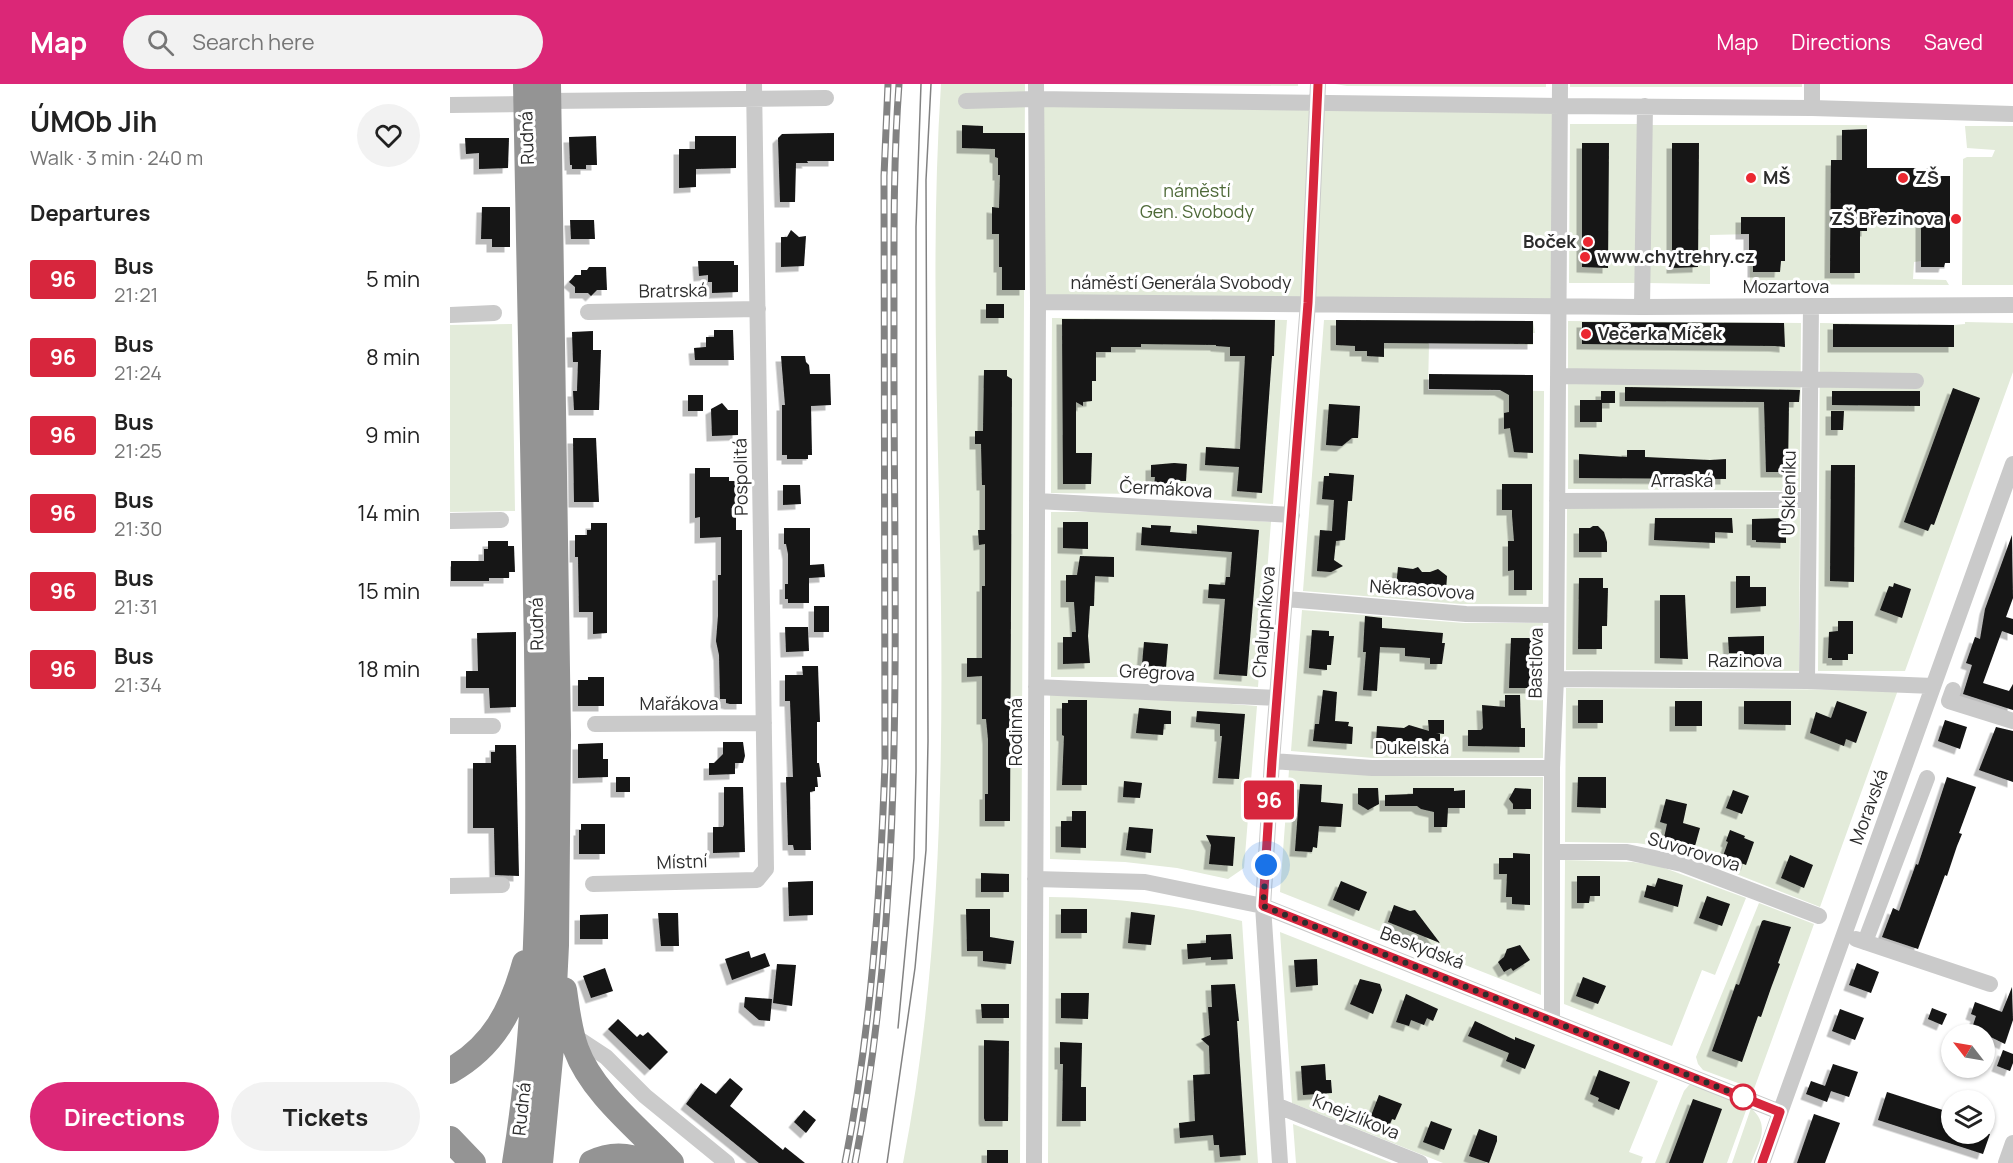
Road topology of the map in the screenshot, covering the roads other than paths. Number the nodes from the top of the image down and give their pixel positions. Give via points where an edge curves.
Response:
1 (1318, 84) edge
2 (1560, 84) edge
3 (1812, 84) edge
4 (754, 92) edge
5 (1036, 92) edge
6 (537, 93) edge
7 (826, 98) dead end
8 (966, 101) dead end
9 (1318, 103) junction
10 (450, 105) edge
11 (1560, 106) junction
12 (1645, 106) junction
13 (1812, 108) junction
14 (2013, 114) edge
15 (1038, 302) junction
16 (1308, 303) junction
17 (2013, 305) edge
18 (1811, 306) junction
19 (1559, 307) junction
20 (1642, 307) junction
21 (758, 309) junction
22 (588, 312) dead end
23 (494, 313) dead end
24 (450, 315) edge
25 (1558, 376) junction
26 (1810, 378) junction
27 (1916, 381) dead end
28 (2013, 464) edge
29 (1809, 500) junction
30 (1037, 501) junction
31 (1557, 501) junction
32 (1292, 515) junction
33 (501, 520) dead end
34 (450, 521) edge
35 (1286, 599) junction
36 (1556, 615) junction
37 (1556, 680) junction
38 (1807, 681) junction
39 (1933, 686) junction
40 (1036, 687) junction
41 (1953, 690) dead end
42 (1277, 698) junction
43 (2013, 721) edge
44 (764, 723) junction
45 (595, 724) dead end
46 (450, 726) edge
47 (493, 726) dead end
48 (1272, 761) junction
49 (1552, 768) junction
50 (1927, 778) dead end
51 (1552, 852) junction
52 (766, 869) joint
53 (1035, 879) junction
54 (593, 884) dead end
55 (502, 885) dead end
56 (450, 886) edge
57 (1263, 906) junction
58 (538, 914) junction
59 (1819, 916) dead end
60 (1844, 934) junction
61 (1865, 942) junction
62 (556, 945) junction
63 (1990, 984) dead end
64 (1552, 1020) junction
65 (571, 1034) junction
66 (450, 1071) edge
67 (1278, 1106) junction
68 (1780, 1112) junction
69 (450, 1139) edge
70 (2013, 1143) edge
71 (473, 1163) edge
72 (515, 1163) edge
73 (540, 1163) edge
74 (592, 1163) edge
75 (647, 1163) edge
76 (671, 1163) edge
77 (727, 1163) edge
78 (1034, 1163) edge
79 (1280, 1163) edge
80 (1420, 1163) edge
81 (1762, 1163) edge
82 (2007, 1163) edge

1 - 9 street, Chalupníkova
2 - 11 street
3 - 13 street
4 - 6 street
4 - 7 street
4 - 21 street, Pospolitá
5 - 8 street
5 - 9 street
5 - 15 street
6 - 10 street
6 - 58 highway, Rudná
6 - 62 highway, Rudná via 558,735
9 - 11 street
9 - 16 street, Chalupníkova
11 - 12 street
11 - 19 street
12 - 13 street
12 - 20 street
13 - 14 street
15 - 16 street, náměstí Generála Svobody
15 - 30 street, Rodinná
16 - 19 street, náměstí Generála Svobody
16 - 32 street, Chalupníkova
17 - 18 street, Mozartova
18 - 20 street, Mozartova
18 - 26 street, U Skleníku
19 - 20 street, Mozartova
19 - 25 street, Bastlova
21 - 22 street, Bratrská
21 - 44 street, Pospolitá
23 - 24 street
25 - 26 street
25 - 31 street, Bastlova
26 - 27 street
26 - 29 street, U Skleníku
28 - 39 street, Moravská
29 - 31 street, Arraská
29 - 38 street, U Skleníku
30 - 32 street, Čermákova
30 - 40 street, Rodinná
31 - 36 street, Bastlova
32 - 35 street, Chalupníkova
33 - 34 street
35 - 36 street, Někrasovova via 1466,614
35 - 42 street, Chalupníkova
36 - 37 street, Bastlova
37 - 38 street, Razinova
37 - 49 street, Bastlova
38 - 39 street, Razinova
39 - 60 street, Moravská
40 - 42 street, Grégrova
40 - 53 street, Rodinná
41 - 43 street via 1949,701
42 - 48 street, Chalupníkova
44 - 45 street, Mařákova
44 - 52 street, Pospolitá
46 - 47 street
48 - 49 street, Dukelská via 1372,768
48 - 57 street, Chalupníkova
49 - 51 street, Bastlova
50 - 61 street
51 - 59 street, Suvorovova via 1627,852 1682,864
51 - 64 street, Bastlova
52 - 54 street, Místní via 757,880
53 - 57 street, Beskydská via 1145,882
53 - 78 street, Rodinná
55 - 56 street
57 - 64 street, Beskydská
57 - 67 street, Chalupníkova
58 - 66 highway via 509,1011 483,1045
58 - 72 highway, Rudná
60 - 61 street
60 - 68 street, Moravská
61 - 63 street
62 - 65 highway
62 - 73 highway, Rudná
64 - 68 street, Beskydská
65 - 76 highway via 584,1064 605,1095
65 - 77 street via 606,1057 645,1096
67 - 79 street, Chalupníkova
67 - 80 street, Knejzlíkova
68 - 81 street, Moravská
69 - 71 highway
70 - 82 street
74 - 75 highway via 618,1156

